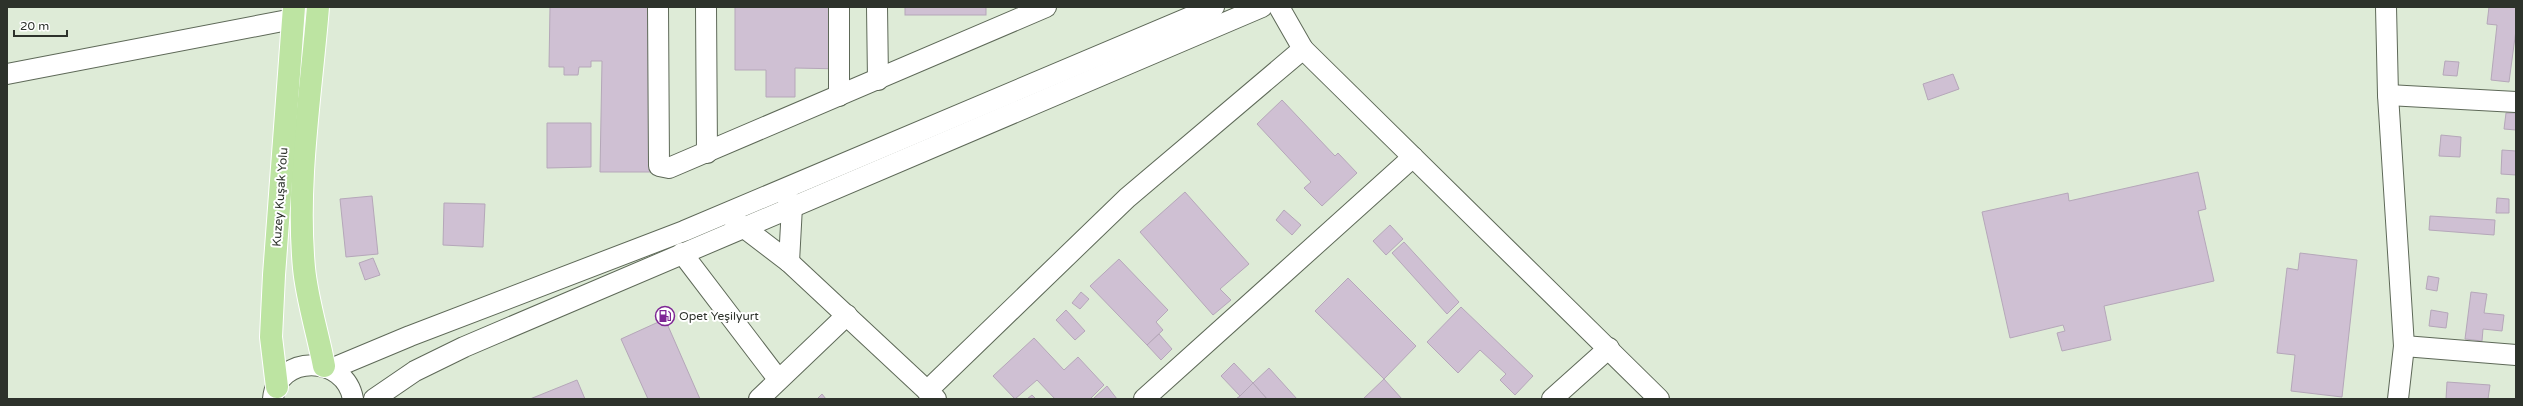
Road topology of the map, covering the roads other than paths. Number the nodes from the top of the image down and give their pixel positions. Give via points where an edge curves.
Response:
1 (318, 7) edge
2 (658, 7) edge
3 (706, 7) edge
4 (839, 7) edge
5 (877, 7) edge
6 (1046, 7) edge
7 (1214, 7) edge
8 (1262, 7) edge
9 (1279, 7) edge
10 (2386, 7) edge
11 (293, 13) edge
12 (1005, 16) edge
13 (1303, 49) junction
14 (7, 74) edge
15 (878, 80) junction
16 (2388, 95) junction
17 (839, 96) junction
18 (2516, 102) edge
19 (707, 153) junction
20 (1413, 157) junction
21 (782, 190) junction
22 (792, 206) junction
23 (726, 213) junction
24 (743, 227) junction
25 (682, 253) junction
26 (789, 262) junction
27 (847, 315) junction
28 (2404, 346) junction
29 (1609, 348) junction
30 (2516, 355) edge
31 (328, 368) junction
32 (778, 379) junction
33 (275, 393) edge
34 (931, 395) edge
35 (256, 399) edge
36 (352, 399) edge
37 (374, 399) edge
38 (759, 399) edge
39 (1144, 399) edge
40 (1552, 399) edge
41 (1659, 399) edge
42 (2398, 399) edge

1 - 31 main road, Kuzey Kuşak Yolu via 302,226 304,269
2 - 19 street via 659,166 669,168
3 - 19 street
4 - 17 street
5 - 15 street
6 - 12 street
7 - 21 street
8 - 22 street
9 - 13 street
10 - 16 street
11 - 14 street
11 - 33 main road, Kuzey Kuşak Yolu via 271,337
12 - 15 street
13 - 20 street
13 - 34 street via 1127,198
15 - 17 street
16 - 18 street
16 - 28 street
17 - 19 street
20 - 29 street
20 - 39 street
21 - 22 street
21 - 23 street
22 - 24 street
22 - 26 street
23 - 24 street
23 - 31 street
24 - 25 street
24 - 26 street
25 - 32 street
25 - 37 street via 464,347 415,371
26 - 27 street
27 - 32 street
27 - 34 street
28 - 30 street
28 - 42 street
29 - 40 street
29 - 41 street
31 - 33 street via 312,364 299,367 288,373
31 - 36 street via 345,381
32 - 38 street
33 - 35 street

